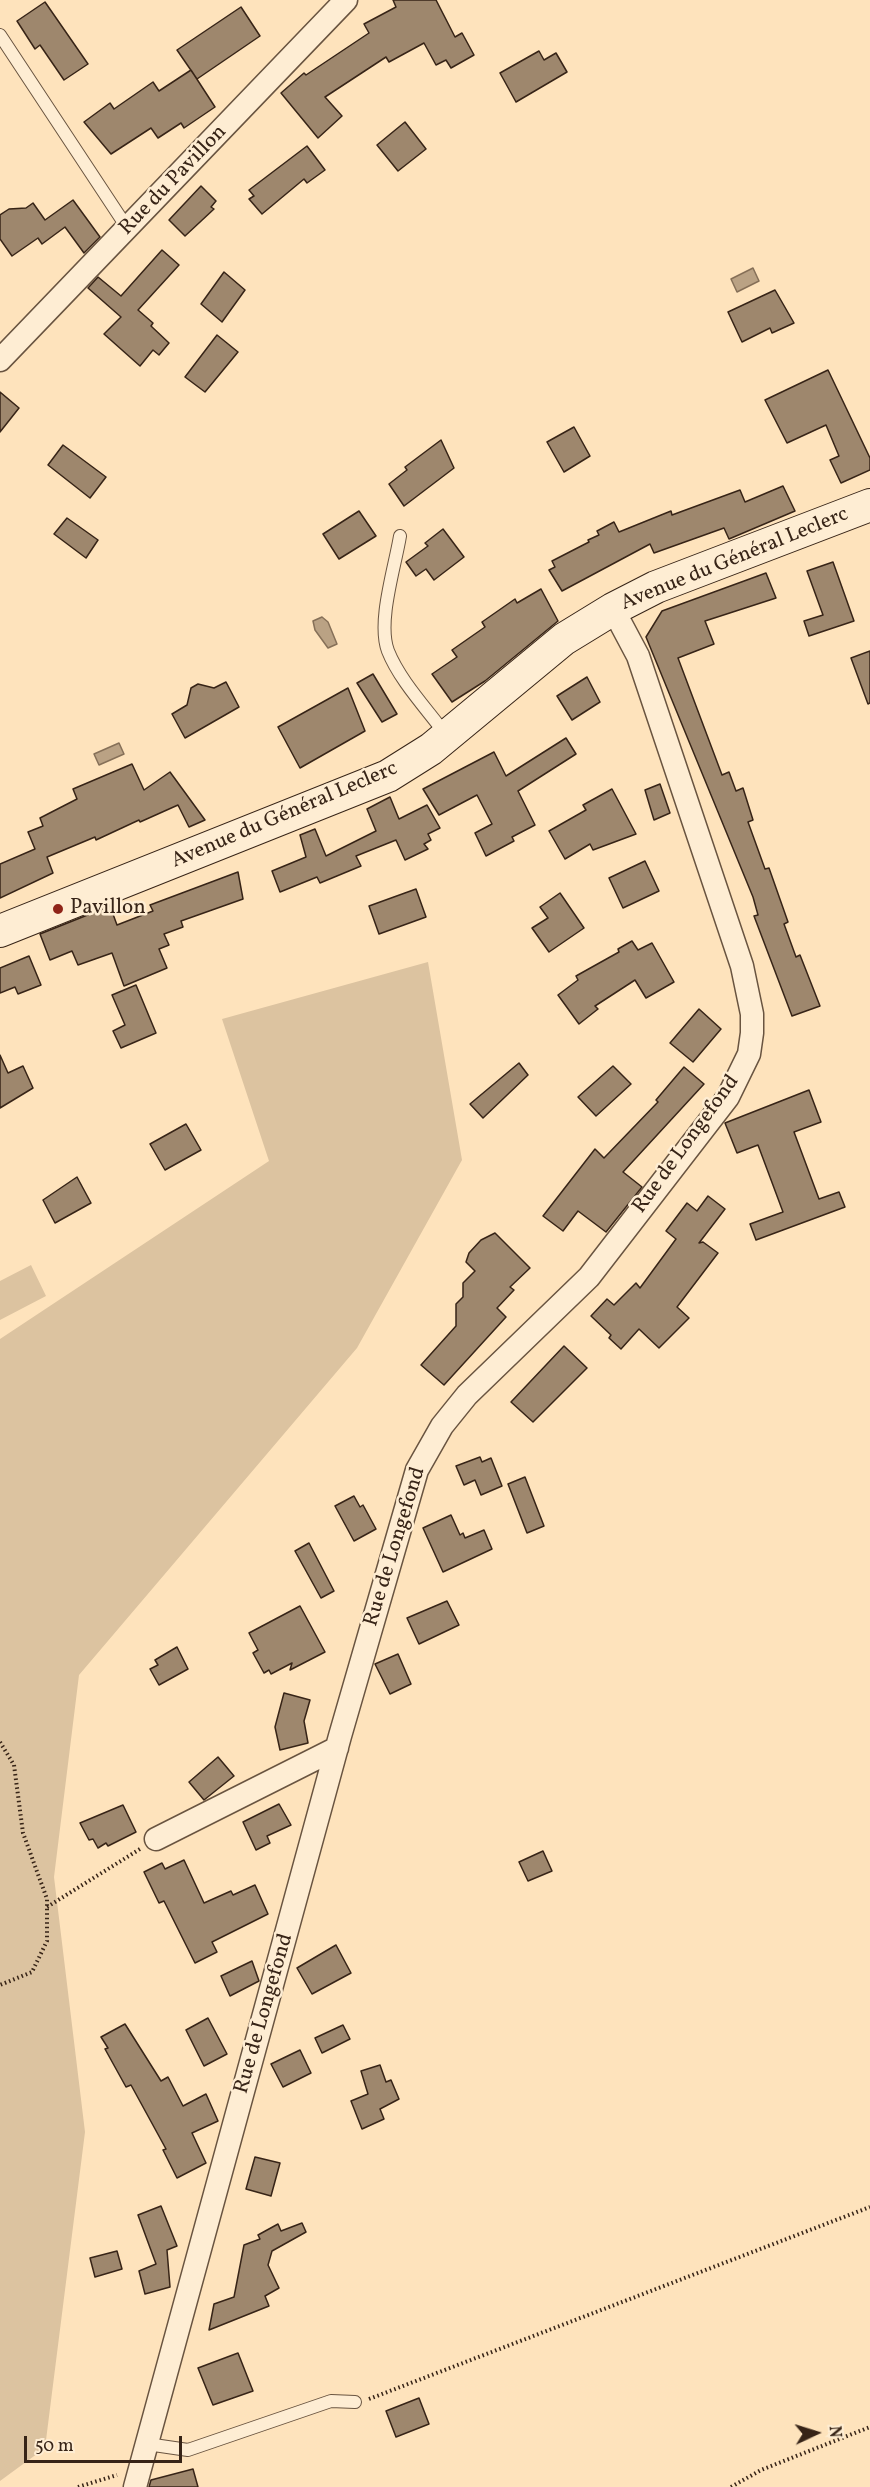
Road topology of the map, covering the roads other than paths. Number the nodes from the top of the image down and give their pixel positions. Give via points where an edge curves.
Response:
1 (346, 0) edge
2 (0, 35) edge
3 (128, 229) junction
4 (0, 360) edge
5 (870, 505) edge
6 (400, 536) dead end
7 (613, 609) junction
8 (447, 736) junction
9 (0, 931) edge
10 (337, 1748) junction
11 (156, 1839) road end
12 (355, 2402) road end
13 (147, 2444) junction
14 (138, 2478) edge

1 - 3 street, Rue du Pavillon
2 - 3 lane
3 - 4 street, Rue du Pavillon
5 - 7 main road, Avenue du Général Leclerc via 656,587
6 - 8 lane via 385,624 388,649
7 - 8 main road, Avenue du Général Leclerc via 564,639
7 - 10 street, Rue de Longefond via 638,656 742,966 752,1014 749,1054 728,1097 589,1277 467,1395 442,1426 417,1470
8 - 9 main road, Avenue du Général Leclerc via 388,776 349,794
10 - 11 street
10 - 13 street, Rue de Longefond
12 - 13 lane via 330,2401 189,2450
13 - 14 street, Rue de Longefond

